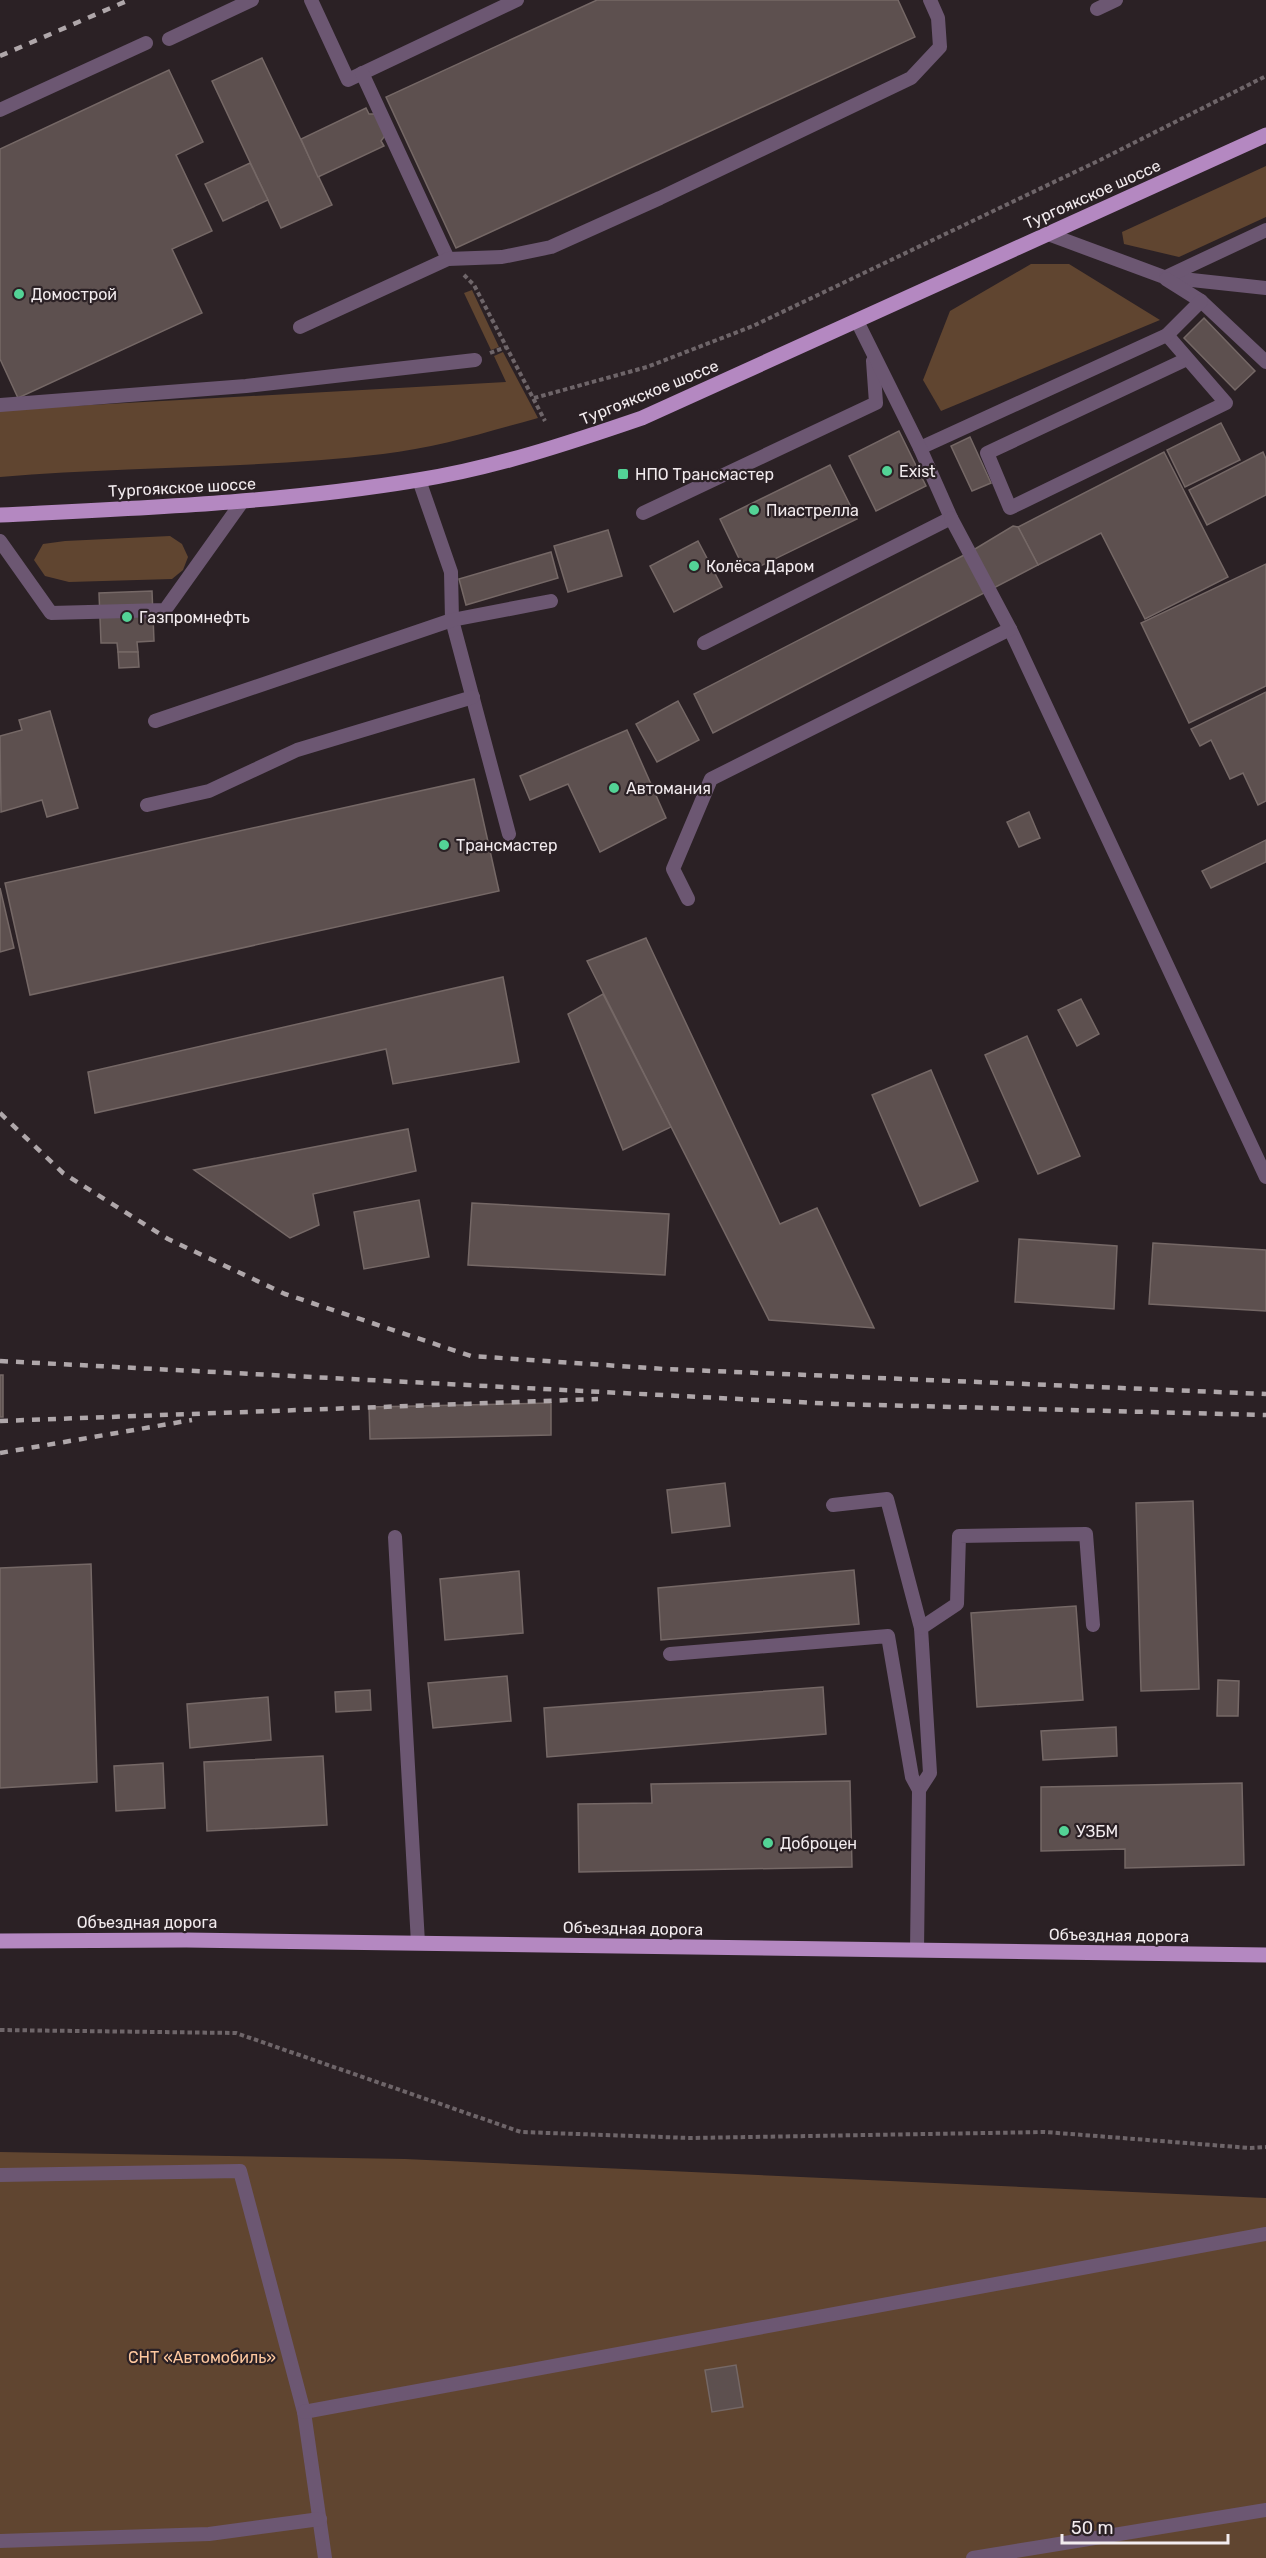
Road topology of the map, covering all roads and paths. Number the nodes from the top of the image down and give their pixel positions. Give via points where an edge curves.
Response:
1 (252, 0) edge
2 (311, 0) edge
3 (518, 0) edge
4 (930, 0) edge
5 (1116, 0) edge
6 (1097, 9) dead end
7 (169, 39) dead end
8 (146, 43) dead end
9 (362, 73) junction
10 (1266, 76) edge
11 (0, 110) edge
12 (1266, 135) edge
13 (1266, 230) edge
14 (1048, 234) junction
15 (448, 259) junction
16 (1164, 277) junction
17 (474, 285) dead end
18 (1266, 288) edge
19 (1201, 301) junction
20 (857, 321) junction
21 (300, 327) dead end
22 (1167, 335) junction
23 (873, 353) junction
24 (1187, 359) junction
25 (475, 360) dead end
26 (1266, 362) edge
27 (534, 398) junction
28 (0, 405) edge
29 (545, 421) dead end
30 (920, 448) junction
31 (419, 480) junction
32 (242, 502) junction
33 (644, 513) dead end
34 (0, 515) edge
35 (951, 518) junction
36 (0, 542) edge
37 (551, 601) dead end
38 (452, 620) junction
39 (1010, 629) junction
40 (704, 643) dead end
41 (473, 697) junction
42 (155, 721) dead end
43 (147, 805) dead end
44 (509, 834) dead end
45 (688, 899) dead end
46 (1266, 1178) edge
47 (833, 1505) dead end
48 (395, 1537) dead end
49 (1093, 1625) dead end
50 (921, 1628) junction
51 (670, 1654) dead end
52 (919, 1790) junction
53 (0, 1941) edge
54 (418, 1943) junction
55 (917, 1950) junction
56 (1266, 1955) edge
57 (0, 2030) edge
58 (1266, 2146) edge
59 (0, 2175) edge
60 (1266, 2234) edge
61 (304, 2412) junction
62 (1266, 2510) edge
63 (320, 2519) junction
64 (0, 2541) edge
65 (325, 2558) edge
66 (973, 2558) edge

1 - 7 lane
2 - 9 lane via 348,80
3 - 9 lane
4 - 15 lane via 938,18 940,47 911,78 551,247 502,257
5 - 6 lane
8 - 11 lane
9 - 15 lane
10 - 27 path via 753,326 647,368
12 - 14 main road, Тургоякское шоссе
13 - 16 lane
14 - 16 lane
14 - 20 main road, Тургоякское шоссе
15 - 21 lane
16 - 18 lane
16 - 19 lane
17 - 27 path
19 - 22 lane
19 - 26 lane
20 - 23 lane
20 - 31 main road, Тургоякское шоссе via 642,418 554,448
22 - 24 lane
22 - 30 lane
23 - 30 lane
23 - 33 lane via 876,403
24 - 24 lane via 1226,404 1010,508 987,453
25 - 28 lane via 246,387
27 - 29 path
30 - 35 lane
31 - 32 main road, Тургоякское шоссе
31 - 38 lane via 451,572
32 - 34 main road, Тургоякское шоссе
32 - 36 lane via 165,610 51,613
35 - 39 lane
35 - 40 lane
37 - 38 lane
38 - 41 lane
38 - 42 lane
39 - 45 lane via 711,779 673,870
39 - 46 lane
41 - 43 lane via 297,750 209,791
41 - 44 lane
47 - 50 lane via 887,1499
48 - 54 lane
49 - 50 lane via 1086,1534 1063,1534 959,1536 957,1604
50 - 52 lane via 930,1773
51 - 52 lane via 888,1636 912,1777
52 - 55 lane
53 - 54 main road, Объездная дорога
54 - 55 main road, Объездная дорога
55 - 56 main road, Объездная дорога
57 - 58 path via 236,2033 521,2132 690,2138 1045,2132 1250,2148
59 - 61 lane via 240,2171
60 - 61 lane
61 - 63 lane
62 - 66 lane
63 - 64 lane via 209,2534
63 - 65 lane

